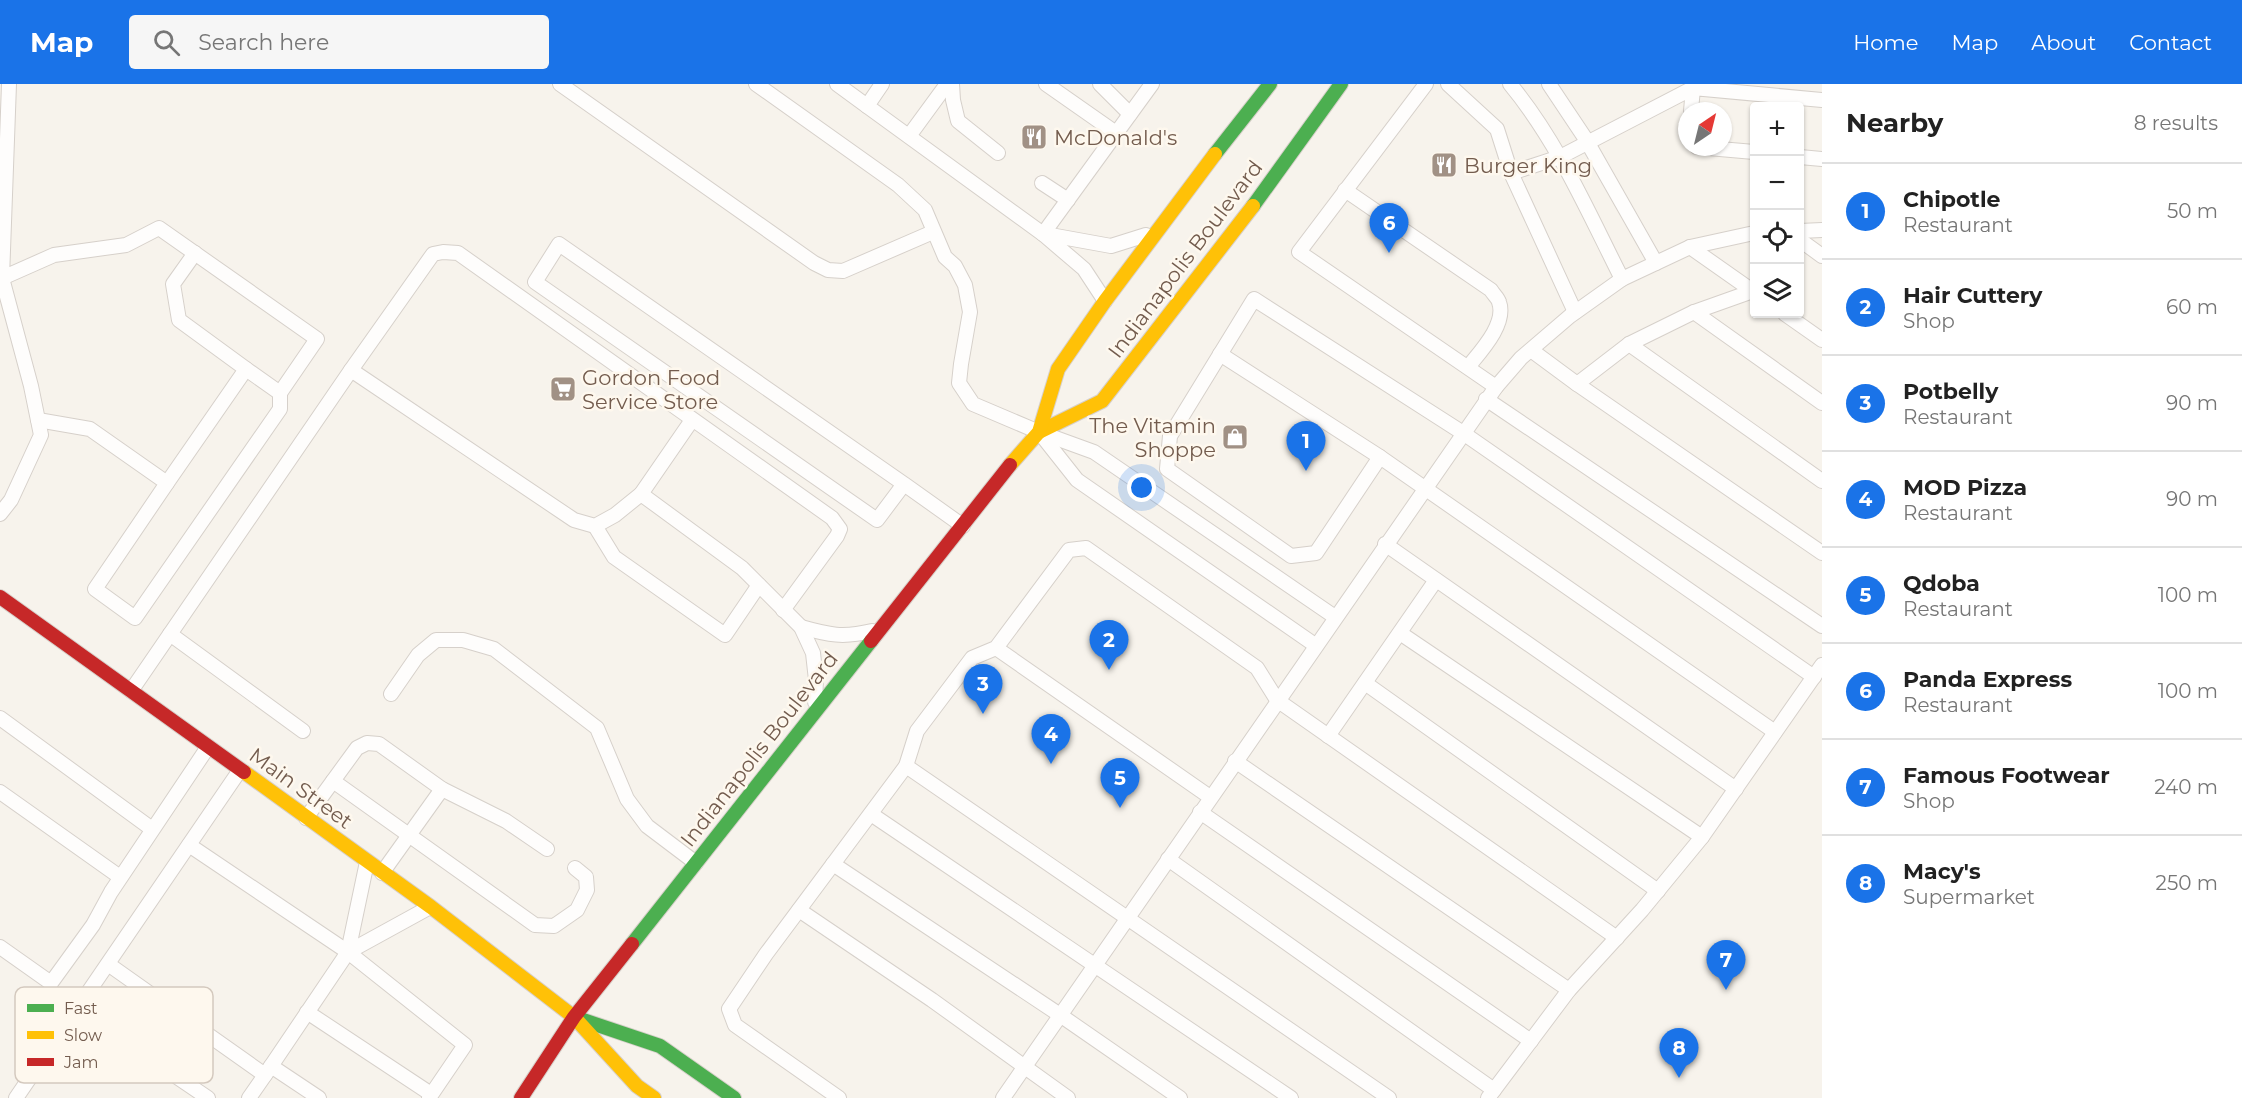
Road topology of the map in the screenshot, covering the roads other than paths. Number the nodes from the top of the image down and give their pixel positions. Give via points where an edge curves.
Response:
1 (9, 84) edge
2 (560, 84) edge
3 (756, 84) edge
4 (837, 84) edge
5 (882, 84) edge
6 (947, 84) edge
7 (952, 84) edge
8 (1046, 84) edge
9 (1100, 84) edge
10 (1152, 84) edge
11 (1270, 84) edge
12 (1341, 84) edge
13 (1426, 84) edge
14 (1448, 84) edge
15 (1510, 84) edge
16 (1549, 84) edge
17 (1693, 86) edge
18 (1822, 100) edge
19 (1692, 102) edge
20 (867, 106) junction
21 (1130, 114) junction
22 (1116, 133) junction
23 (909, 136) junction
24 (1588, 143) junction
25 (1732, 150) edge
26 (1750, 152) edge
27 (998, 153) dead end
28 (1560, 157) junction
29 (1804, 157) edge
30 (1822, 159) edge
31 (1510, 173) junction
32 (1042, 183) dead end
33 (1346, 190) junction
34 (1068, 200) junction
35 (1822, 230) edge
36 (1157, 231) junction
37 (1804, 231) edge
38 (933, 232) junction
39 (1043, 234) junction
40 (1750, 234) edge
41 (1804, 243) edge
42 (1690, 247) junction
43 (195, 253) junction
44 (1822, 256) edge
45 (1656, 263) junction
46 (1, 279) edge
47 (1622, 279) junction
48 (1750, 289) edge
49 (1750, 293) edge
50 (1105, 301) junction
51 (1575, 312) junction
52 (1694, 312) junction
53 (1791, 318) edge
54 (1822, 340) edge
55 (1629, 344) junction
56 (1531, 350) junction
57 (1220, 354) junction
58 (1468, 367) junction
59 (246, 369) junction
60 (351, 370) junction
61 (1577, 384) junction
62 (1496, 387) junction
63 (280, 393) junction
64 (1486, 399) junction
65 (1822, 403) edge
66 (38, 420) junction
67 (692, 420) junction
68 (1039, 432) junction
69 (1463, 433) junction
70 (1380, 457) junction
71 (1822, 481) edge
72 (167, 483) junction
73 (904, 484) junction
74 (1425, 488) junction
75 (641, 494) junction
76 (0, 514) edge
77 (595, 526) junction
78 (963, 526) junction
79 (1385, 544) junction
80 (1822, 553) edge
81 (1436, 580) junction
82 (759, 585) junction
83 (0, 597) edge
84 (783, 610) junction
85 (1335, 617) junction
86 (1822, 626) edge
87 (801, 627) junction
88 (881, 629) junction
89 (1400, 633) junction
90 (170, 634) junction
91 (1315, 645) junction
92 (996, 648) junction
93 (1822, 664) edge
94 (1814, 676) junction
95 (1365, 683) junction
96 (131, 691) junction
97 (391, 694) dead end
98 (1277, 700) junction
99 (815, 713) junction
100 (0, 718) edge
101 (303, 731) dead end
102 (1775, 732) junction
103 (1328, 736) junction
104 (208, 747) junction
105 (1235, 761) junction
106 (906, 766) junction
107 (240, 770) junction
108 (333, 781) junction
109 (442, 789) junction
110 (1736, 789) junction
111 (0, 792) edge
112 (1210, 797) junction
113 (1200, 812) junction
114 (871, 813) junction
115 (306, 818) junction
116 (152, 830) junction
117 (410, 834) junction
118 (1702, 837) junction
119 (189, 845) junction
120 (547, 849) dead end
121 (1168, 859) junction
122 (367, 861) junction
123 (696, 862) junction
124 (833, 864) junction
125 (575, 868) dead end
126 (382, 873) junction
127 (120, 877) junction
128 (1658, 891) junction
129 (431, 907) junction
130 (799, 910) junction
131 (1127, 918) junction
132 (1617, 938) junction
133 (0, 947) edge
134 (348, 952) junction
135 (108, 964) junction
136 (1094, 966) junction
137 (92, 987) edge
138 (142, 987) edge
139 (1569, 990) junction
140 (307, 1012) junction
141 (1060, 1015) junction
142 (574, 1017) junction
143 (213, 1034) edge
144 (1531, 1041) junction
145 (1024, 1067) junction
146 (268, 1071) junction
147 (26, 1083) edge
148 (186, 1083) edge
149 (1491, 1094) edge
150 (430, 1096) edge
151 (16, 1098) edge
152 (208, 1098) edge
153 (249, 1098) edge
154 (319, 1098) edge
155 (521, 1098) edge
156 (654, 1098) edge
157 (734, 1098) edge
158 (839, 1098) edge
159 (1002, 1098) edge
160 (1068, 1098) edge
161 (1180, 1098) edge
162 (1291, 1098) edge
163 (1389, 1098) edge

1 - 46 lane
2 - 38 lane via 828,270 843,271
3 - 38 lane via 898,185 925,210
4 - 20 lane
5 - 20 lane
6 - 23 lane
7 - 27 lane via 958,121
8 - 22 lane
9 - 21 lane
10 - 21 lane
11 - 36 main road, Indianapolis Boulevard
12 - 68 main road, Indianapolis Boulevard via 1102,401
13 - 33 lane
14 - 31 lane via 1497,129
15 - 28 lane via 1538,119
16 - 24 lane
17 - 18 lane
17 - 19 lane
17 - 24 lane
20 - 23 lane
21 - 22 lane
22 - 34 lane
23 - 39 lane
24 - 28 lane
24 - 45 lane
25 - 26 lane
28 - 31 lane
28 - 47 lane
29 - 30 lane
31 - 51 lane
32 - 34 lane
33 - 58 lane via 1491,290 1500,303 1493,335
33 - 58 lane via 1299,252
34 - 39 lane
35 - 37 lane
36 - 39 lane via 1111,246
36 - 50 main road, Indianapolis Boulevard
38 - 68 lane via 965,285 970,312 959,383 973,404
39 - 50 lane via 1084,269
40 - 42 lane
41 - 44 lane
42 - 45 lane
42 - 48 lane
43 - 46 lane via 159,228 126,244 54,255
43 - 59 lane via 173,284 179,320
43 - 63 lane via 317,339
45 - 47 lane
46 - 66 lane
47 - 51 lane
49 - 52 lane
50 - 68 main road, Indianapolis Boulevard via 1058,369
51 - 56 lane
52 - 55 lane
52 - 65 lane
53 - 54 lane
55 - 61 lane
55 - 71 lane
56 - 61 lane
56 - 62 lane
57 - 69 lane via 1254,299
57 - 70 lane
57 - 70 lane via 1170,436 1167,469 1290,555 1316,553
58 - 62 lane
59 - 63 lane
59 - 72 lane
60 - 67 lane via 433,254 458,254
60 - 77 lane via 574,520
60 - 90 lane
61 - 80 lane
62 - 64 lane
63 - 72 lane via 280,409 135,618 95,589
64 - 69 lane
64 - 86 lane
66 - 72 lane via 90,429
66 - 76 lane via 41,435
67 - 75 lane
67 - 84 lane via 832,518 840,529
68 - 78 main road, Indianapolis Boulevard
68 - 85 lane via 1094,452
68 - 91 lane via 1077,480
69 - 74 lane
69 - 94 lane
70 - 74 lane
73 - 73 lane via 877,520 535,282 559,244
73 - 78 lane
74 - 79 lane
74 - 102 lane
75 - 77 lane
75 - 82 lane via 742,568
77 - 82 lane via 614,557 725,635
78 - 88 main road, Indianapolis Boulevard
79 - 81 lane
79 - 85 lane
81 - 89 lane
81 - 110 lane
82 - 84 lane
83 - 96 main road, Main Street
84 - 87 lane
85 - 91 lane
87 - 88 lane via 829,636
87 - 99 lane via 813,654
88 - 99 main road, Indianapolis Boulevard
89 - 95 lane
89 - 118 lane
90 - 96 lane
90 - 101 lane
91 - 98 lane
92 - 98 lane via 1069,550 1086,548 1257,668
92 - 106 lane via 972,658 917,731
92 - 112 lane
93 - 94 lane
94 - 102 lane
95 - 103 lane
95 - 128 lane
96 - 104 main road, Main Street
97 - 123 lane via 418,655 436,640 464,640 494,649 597,728 627,799 647,826
98 - 103 lane
98 - 105 lane
99 - 123 main road, Indianapolis Boulevard
100 - 116 lane
102 - 110 lane
103 - 132 lane
104 - 107 main road, Main Street
104 - 116 lane
105 - 112 lane
105 - 139 lane
106 - 114 lane
106 - 131 lane
107 - 115 main road, Main Street
107 - 119 lane
108 - 109 lane via 357,748 373,743
108 - 115 lane
108 - 117 lane
109 - 117 lane
109 - 120 lane via 506,822
110 - 118 lane
111 - 127 lane
112 - 113 lane
113 - 121 lane
113 - 144 lane
114 - 124 lane
114 - 136 lane
115 - 122 main road, Main Street
116 - 127 lane
117 - 125 lane via 535,925 554,926 577,910 587,890 586,877
117 - 126 lane
118 - 128 lane
119 - 134 lane
119 - 135 lane
121 - 131 lane
121 - 149 lane
122 - 126 main road, Main Street
122 - 134 lane
123 - 142 main road, Indianapolis Boulevard
124 - 130 lane
124 - 141 lane
126 - 129 main road, Main Street
127 - 133 lane via 93,925 51,983
128 - 132 lane
129 - 134 lane
129 - 142 main road, Main Street
130 - 145 lane
130 - 158 lane via 729,1009 735,1025
131 - 136 lane
131 - 163 lane
132 - 139 lane
134 - 140 lane
134 - 150 lane via 465,1045
135 - 137 lane
135 - 138 lane
136 - 141 lane
136 - 162 lane
139 - 144 lane
140 - 146 lane
140 - 150 lane
141 - 145 lane
141 - 161 lane
142 - 155 main road, Indianapolis Boulevard
142 - 156 main road, Main Street via 637,1086
142 - 157 main road, Main Street via 660,1046
143 - 146 lane
144 - 149 lane
145 - 159 lane
145 - 160 lane
146 - 153 lane
146 - 154 lane
147 - 151 lane
148 - 152 lane

